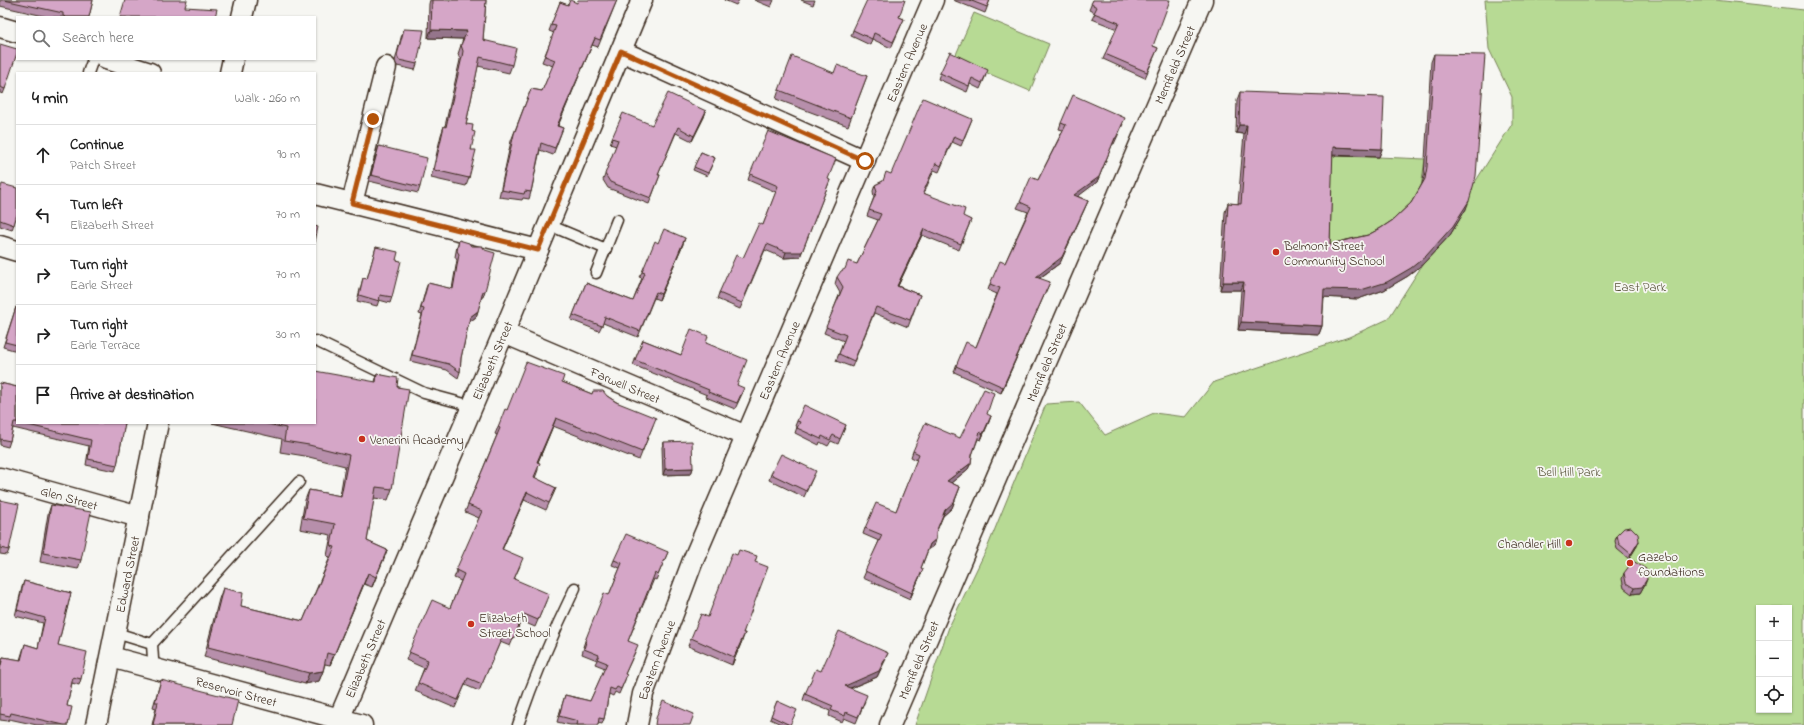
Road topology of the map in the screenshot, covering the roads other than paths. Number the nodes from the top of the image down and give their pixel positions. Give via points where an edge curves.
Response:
1 (246, 0) edge
2 (642, 0) edge
3 (933, 0) edge
4 (1202, 0) edge
5 (242, 16) edge
6 (0, 27) edge
7 (16, 32) edge
8 (621, 51) junction
9 (93, 60) edge
10 (109, 60) edge
11 (233, 60) edge
12 (386, 68) dead end
13 (88, 72) edge
14 (147, 72) edge
15 (230, 72) edge
16 (865, 161) junction
17 (316, 194) edge
18 (352, 203) junction
19 (617, 220) dead end
20 (549, 225) junction
21 (0, 246) edge
22 (606, 249) junction
23 (538, 250) junction
24 (16, 251) edge
25 (596, 273) dead end
26 (504, 333) junction
27 (316, 341) edge
28 (472, 406) junction
29 (158, 424) edge
30 (746, 436) junction
31 (0, 478) edge
32 (299, 482) dead end
33 (139, 517) junction
34 (575, 588) dead end
35 (116, 633) junction
36 (152, 644) junction
37 (111, 657) junction
38 (151, 668) junction
39 (339, 719) junction
40 (96, 725) edge
41 (362, 725) edge
42 (518, 725) edge
43 (637, 725) edge
44 (890, 725) edge

1 - 5 street
2 - 8 street, Elizabeth Street
3 - 16 street, Eastern Avenue
4 - 44 street, Merrifield Street
6 - 7 street
8 - 16 street
8 - 20 street, Elizabeth Street
9 - 13 lane
10 - 14 street
11 - 15 street
12 - 18 street
16 - 30 street, Eastern Avenue
17 - 18 street
18 - 23 street
19 - 22 lane
20 - 22 lane
20 - 23 street, Elizabeth Street
21 - 24 street
22 - 25 lane
23 - 26 street, Elizabeth Street
26 - 28 street, Elizabeth Street
26 - 30 street, Farwell Street
27 - 28 lane via 424,393
28 - 39 street, Elizabeth Street
29 - 33 street, Edward Street
30 - 43 street, Eastern Avenue via 692,563 643,694
31 - 33 street, Glen Street
32 - 36 lane
33 - 35 street, Edward Street
34 - 42 lane via 533,680
35 - 36 lane
35 - 37 street, Edward Street
36 - 38 lane
37 - 38 street, Reservoir Street
37 - 40 street, Edward Street
38 - 39 street, Reservoir Street
39 - 41 street, Reservoir Street

